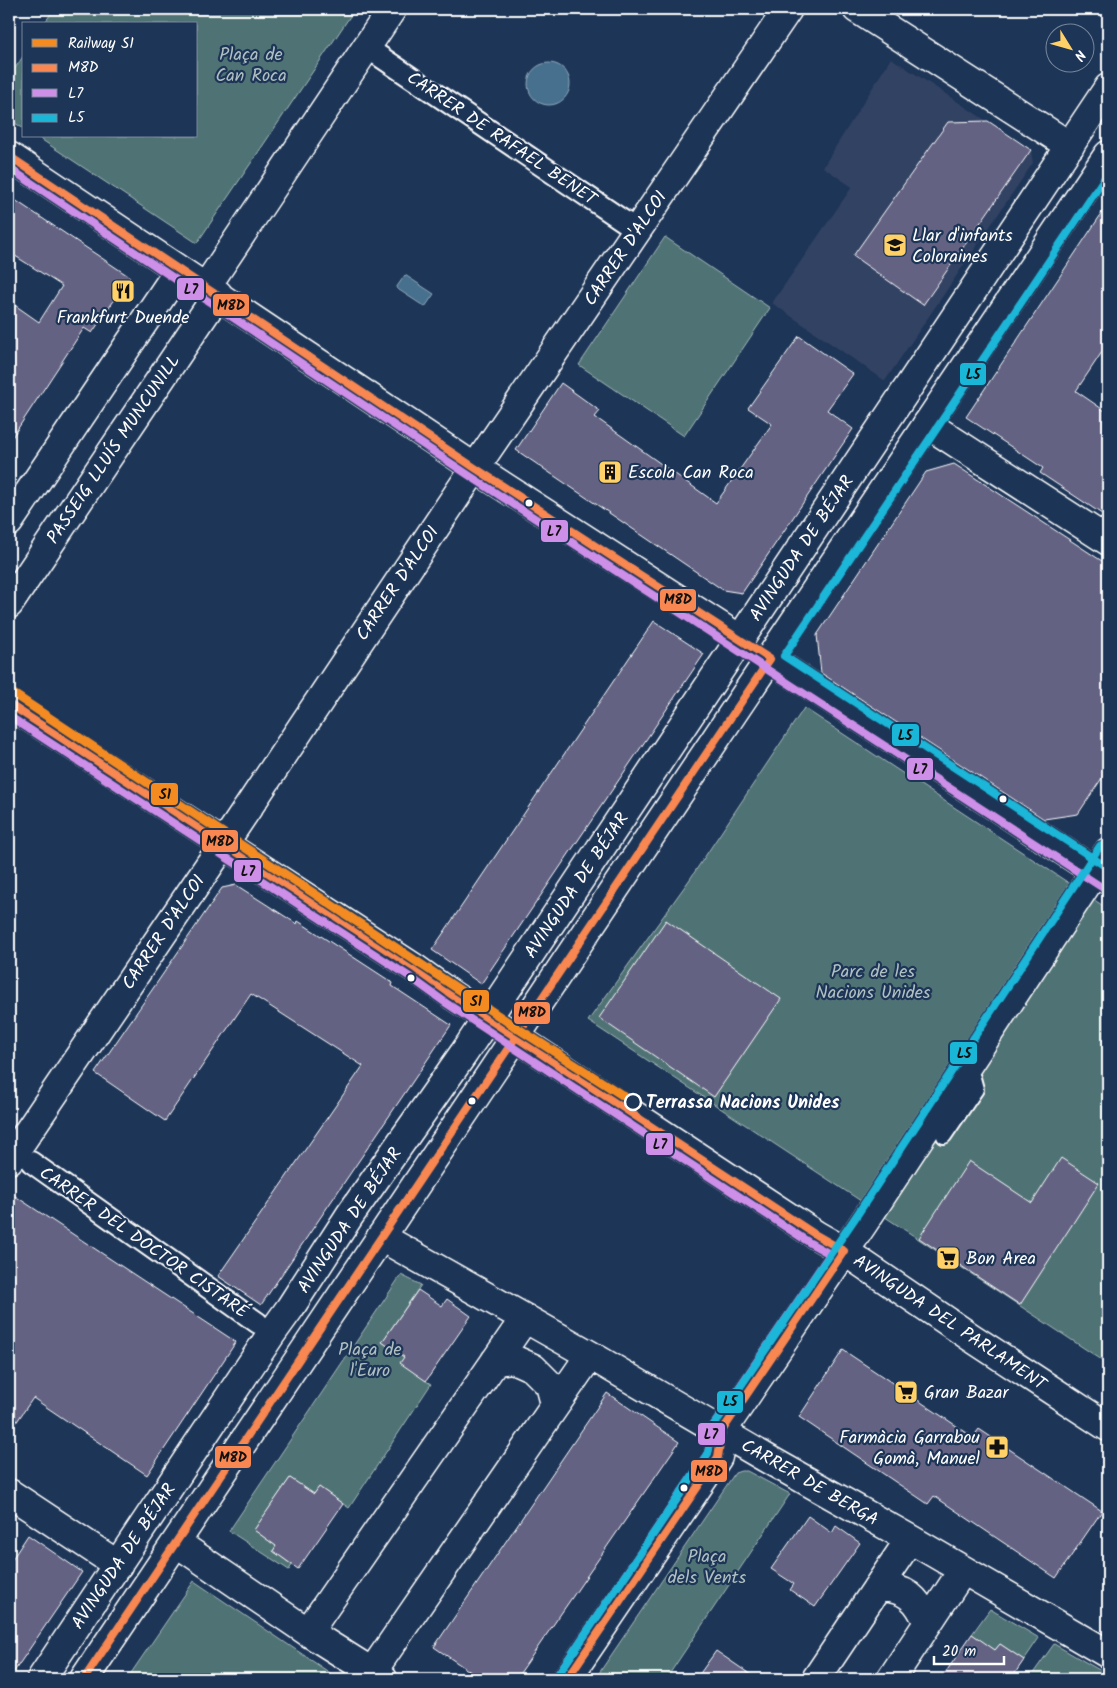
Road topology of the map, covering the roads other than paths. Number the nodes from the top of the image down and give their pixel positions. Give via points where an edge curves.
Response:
1 (392, 9) edge
2 (788, 9) edge
3 (857, 9) edge
4 (366, 47) junction
5 (1108, 88) edge
6 (1070, 146) junction
7 (9, 156) edge
8 (1104, 170) edge
9 (637, 230) junction
10 (179, 270) junction
11 (212, 291) junction
12 (927, 424) junction
13 (475, 468) junction
14 (9, 522) edge
15 (1108, 541) edge
16 (9, 604) edge
17 (740, 640) junction
18 (770, 659) junction
19 (9, 704) edge
20 (223, 844) junction
21 (1104, 868) edge
22 (487, 1018) junction
23 (516, 1036) junction
24 (965, 1069) junction
25 (944, 1136) dead end
26 (20, 1161) edge
27 (381, 1237) junction
28 (844, 1251) junction
29 (524, 1318) junction
30 (258, 1323) dead end
31 (590, 1355) junction
32 (495, 1361) junction
33 (555, 1404) junction
34 (1108, 1427) edge
35 (722, 1431) junction
36 (9, 1493) edge
37 (910, 1539) junction
38 (176, 1543) junction
39 (118, 1565) junction
40 (963, 1570) junction
41 (877, 1588) junction
42 (928, 1623) junction
43 (308, 1632) junction
44 (1108, 1654) edge
45 (377, 1676) edge
46 (41, 1679) edge
47 (84, 1679) edge
48 (567, 1679) edge
49 (816, 1679) edge
50 (891, 1679) edge

1 - 4 street
2 - 9 street, CARRER D'ALCOI
3 - 6 street
4 - 9 street, CARRER DE RAFAEL BENET
4 - 11 street
5 - 6 street, AVINGUDA DE BÉJAR
6 - 17 street, AVINGUDA DE BÉJAR
7 - 10 street
8 - 12 street, AVINGUDA DE BÉJAR
9 - 13 street, CARRER D'ALCOI
10 - 11 street
10 - 14 street
11 - 13 street
11 - 16 street, PASSEIG LLUÍS MUNCUNILL
12 - 15 street
12 - 18 street, AVINGUDA DE BÉJAR
13 - 17 street
13 - 20 street, CARRER D'ALCOI
17 - 18 street
17 - 22 street, AVINGUDA DE BÉJAR
18 - 21 street
18 - 23 street, AVINGUDA DE BÉJAR
19 - 20 street, AVINGUDA DEL PARLAMENT
20 - 22 street, AVINGUDA DEL PARLAMENT
20 - 26 street, CARRER D'ALCOI
21 - 24 street
22 - 23 street, AVINGUDA DEL PARLAMENT
22 - 39 street, AVINGUDA DE BÉJAR via 350,1215
23 - 27 street, AVINGUDA DE BÉJAR
23 - 28 street, AVINGUDA DEL PARLAMENT
24 - 25 lane via 973,1078 976,1089
24 - 28 street
26 - 30 street, CARRER DEL DOCTOR CISTARÉ
27 - 29 street, CARRER DE BERGA
27 - 38 street, AVINGUDA DE BÉJAR
28 - 34 street, AVINGUDA DEL PARLAMENT
28 - 35 street
29 - 31 street, CARRER DE BERGA
29 - 32 street
31 - 33 street
31 - 35 street, CARRER DE BERGA
32 - 33 street via 513,1359 533,1368 550,1385
32 - 43 street
33 - 45 street
35 - 37 street, CARRER DE BERGA
35 - 48 street via 718,1457
36 - 39 street
37 - 40 street, CARRER DE BERGA
37 - 41 street
38 - 43 street
38 - 47 street, AVINGUDA DE BÉJAR
39 - 46 street, AVINGUDA DE BÉJAR
40 - 42 street
40 - 44 street, CARRER DE BERGA
41 - 42 street via 892,1587 910,1596 922,1607
41 - 49 street
42 - 50 street
43 - 45 street

